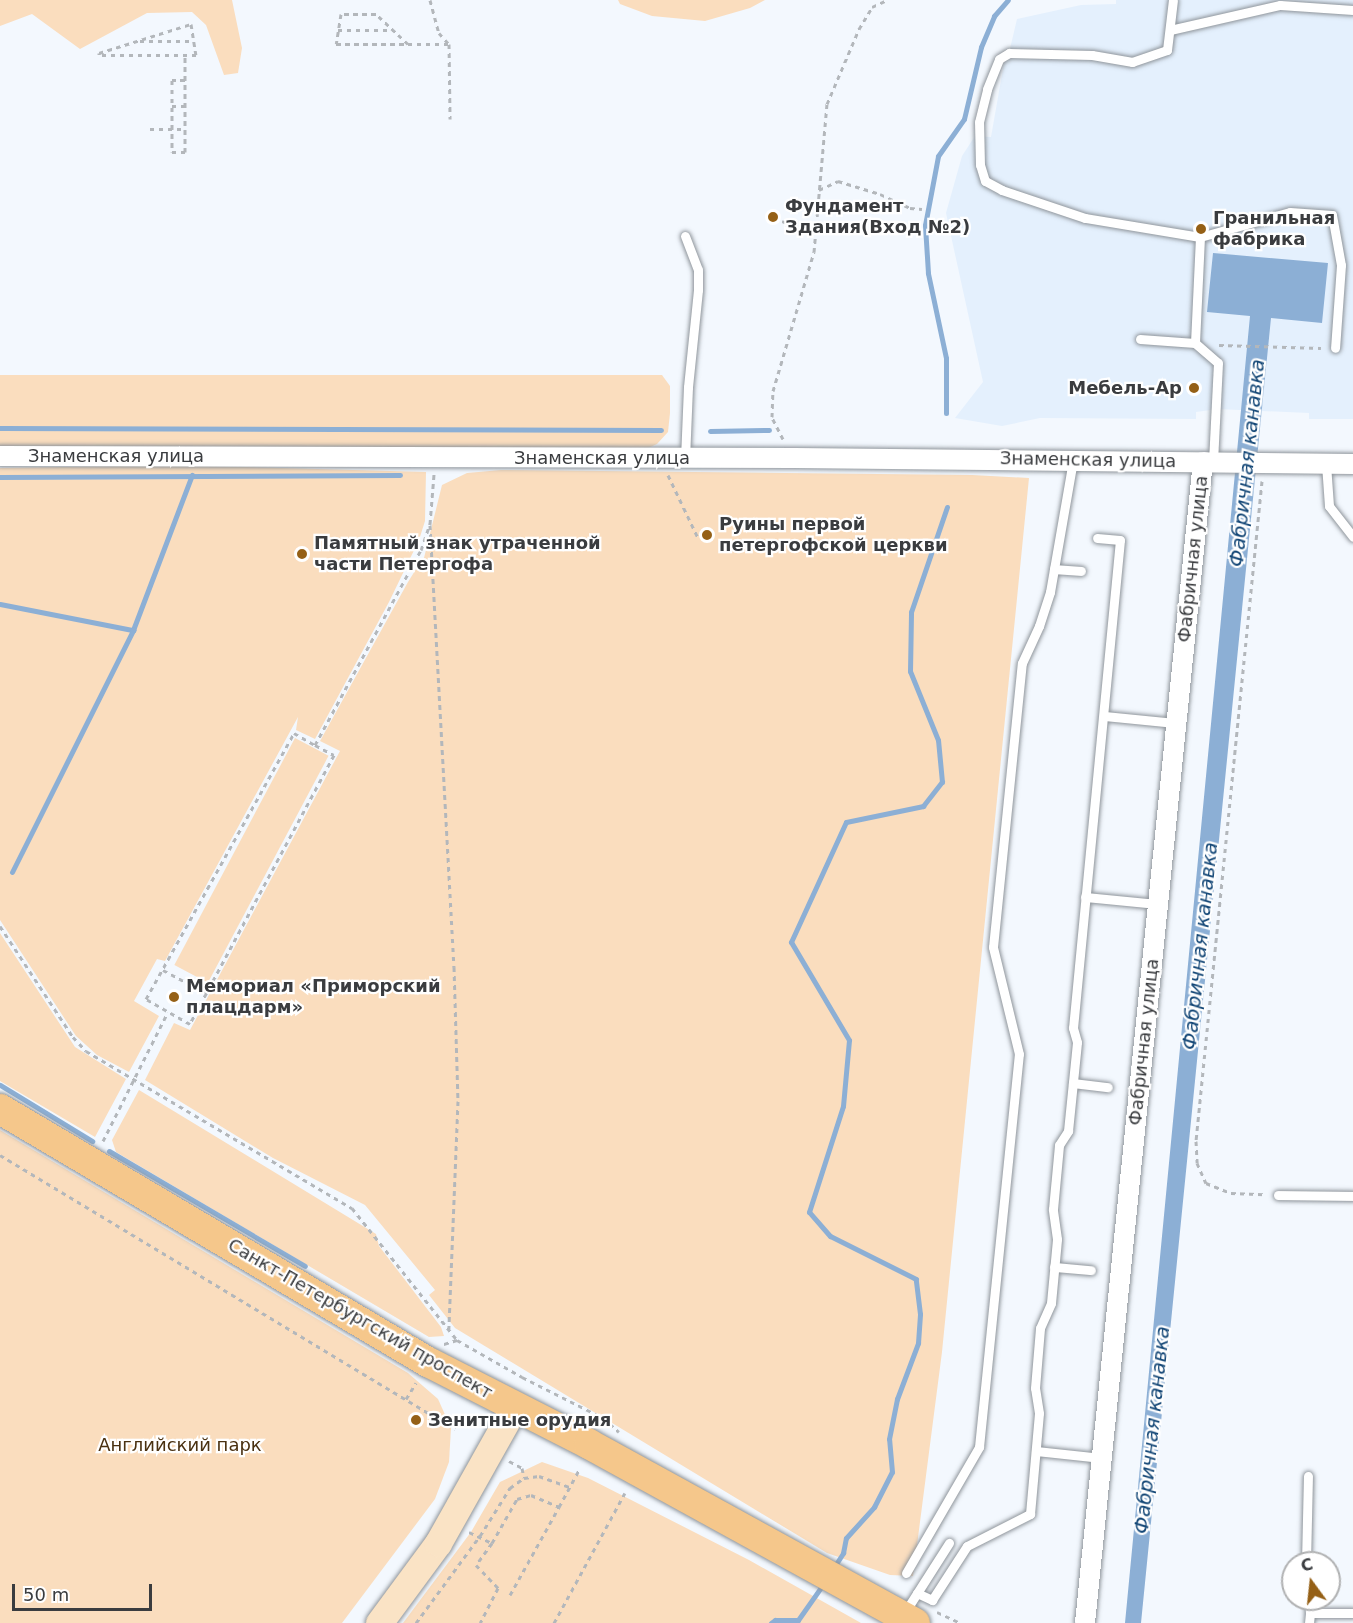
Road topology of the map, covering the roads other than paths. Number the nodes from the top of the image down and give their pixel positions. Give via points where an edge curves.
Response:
1 (1173, 0) edge
2 (1353, 10) edge
3 (1170, 30) junction
4 (685, 236) dead end
5 (1200, 237) junction
6 (1140, 339) dead end
7 (1195, 343) junction
8 (1335, 348) road end
9 (0, 456) edge
10 (685, 459) junction
11 (1072, 460) junction
12 (1213, 462) junction
13 (1326, 464) junction
14 (1353, 464) edge
15 (1353, 537) edge
16 (1097, 538) dead end
17 (1054, 568) junction
18 (1081, 571) dead end
19 (1104, 716) junction
20 (1176, 723) junction
21 (1085, 897) junction
22 (1158, 904) junction
23 (1073, 1083) junction
24 (1108, 1087) dead end
25 (0, 1109) edge
26 (1278, 1195) road end
27 (1353, 1196) edge
28 (1054, 1267) junction
29 (1091, 1270) dead end
30 (515, 1406) junction
31 (1036, 1451) junction
32 (1102, 1458) junction
33 (1308, 1476) dead end
34 (949, 1543) dead end
35 (1306, 1551) edge
36 (906, 1573) dead end
37 (918, 1611) edge
38 (1353, 1613) edge
39 (1309, 1618) edge
40 (379, 1623) edge
41 (1085, 1623) edge

1 - 3 lane
2 - 3 lane via 1280,5
3 - 5 lane via 1167,50 1132,62 1092,55 1009,52 999,58 979,122 980,165 985,181 1002,190 1084,218
4 - 10 lane via 698,270 698,290
5 - 7 lane
5 - 8 lane via 1290,212 1332,215 1341,265
6 - 7 lane
7 - 12 lane via 1218,363
9 - 10 street, Знаменская улица
10 - 11 street, Знаменская улица
11 - 12 street, Знаменская улица
11 - 17 lane
12 - 13 street, Знаменская улица
12 - 20 street, Фабричная улица
13 - 14 street, Знаменская улица
13 - 15 lane via 1329,506
16 - 19 lane via 1120,540
17 - 18 lane
17 - 36 lane via 1040,626 1022,663 993,947 1019,1054 979,1447
19 - 20 lane
19 - 21 lane
20 - 22 street, Фабричная улица
21 - 22 lane
21 - 23 lane via 1073,1028 1077,1042
22 - 32 street, Фабричная улица
23 - 24 lane
23 - 28 lane via 1068,1131 1059,1145 1053,1209 1057,1239
25 - 30 main road, Санкт-Петербургский проспект via 430,1363
26 - 27 lane
28 - 29 lane
28 - 31 lane via 1051,1303 1040,1328 1035,1388 1039,1413
30 - 37 main road, Санкт-Петербургский проспект via 844,1584
30 - 40 main road via 438,1543
31 - 32 lane
31 - 37 lane via 1030,1514 967,1546 932,1600
32 - 41 street, Фабричная улица
33 - 35 lane
34 - 37 lane
38 - 39 lane

